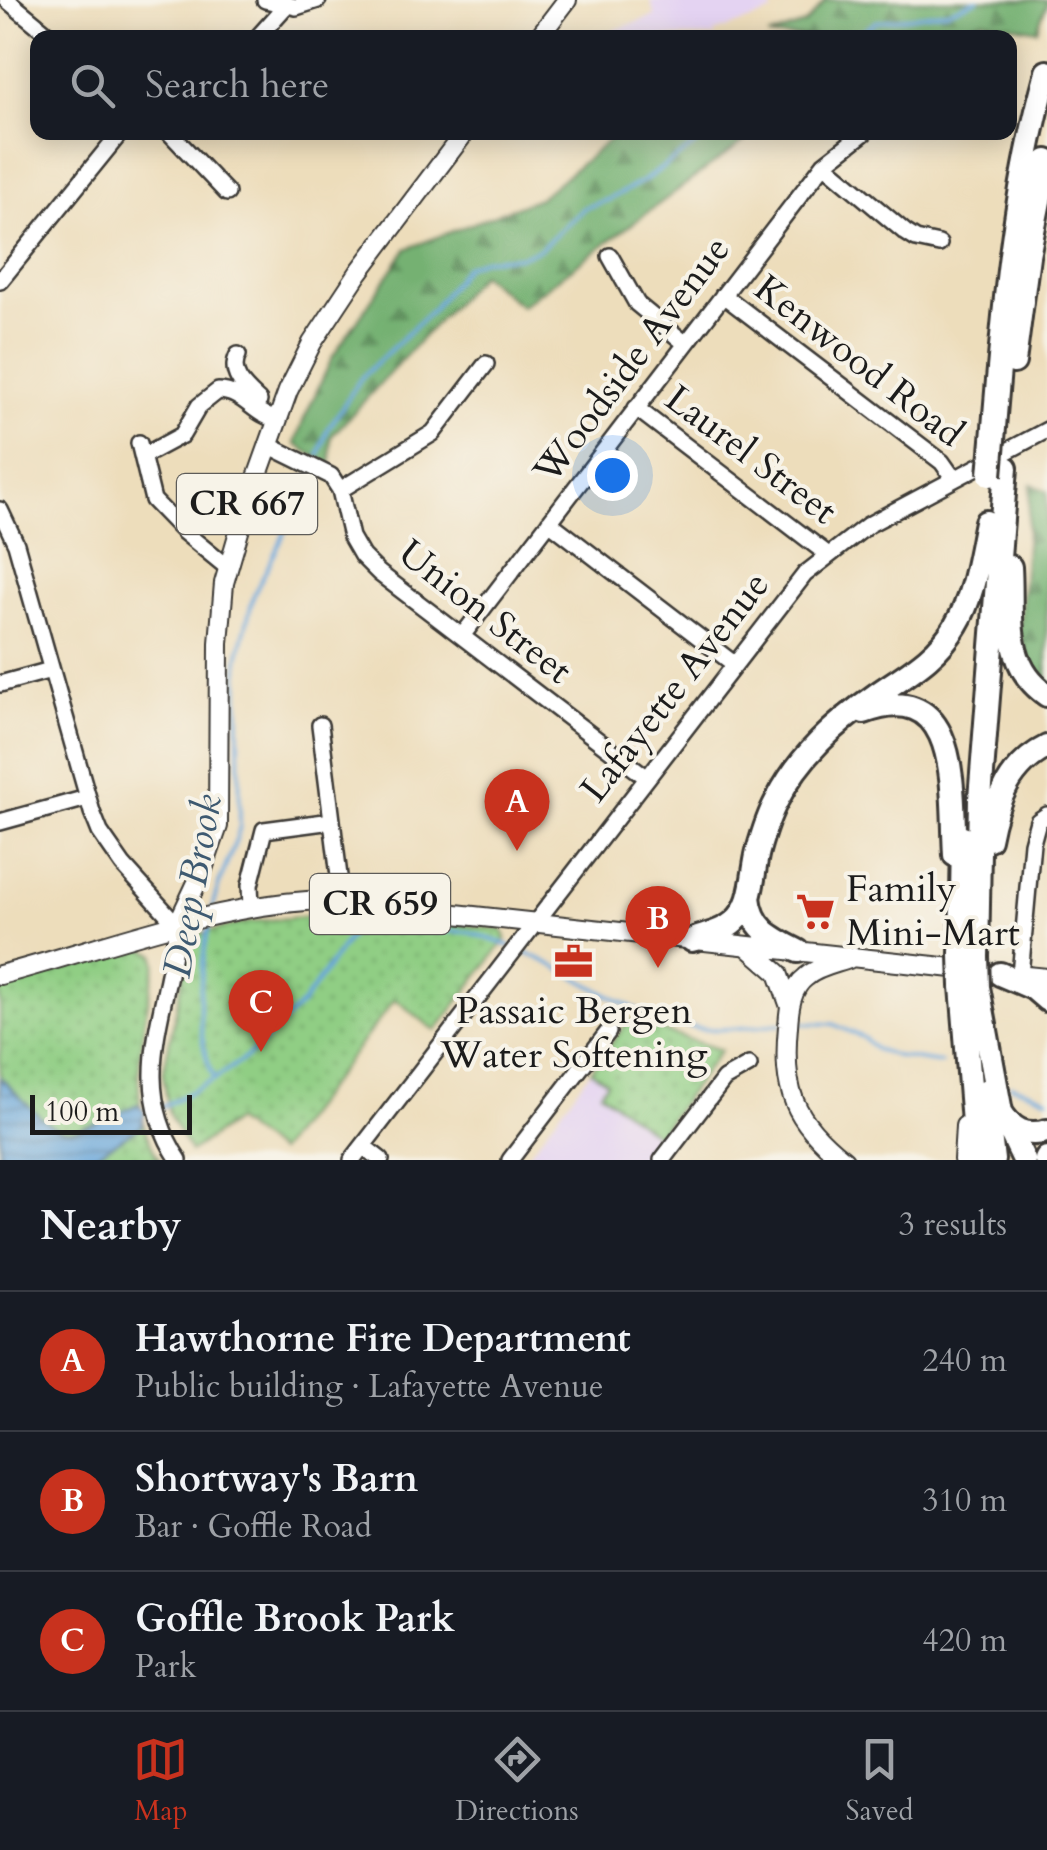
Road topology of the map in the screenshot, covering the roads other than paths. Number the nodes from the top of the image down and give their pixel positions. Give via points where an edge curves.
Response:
1 (7, 0) edge
2 (265, 0) edge
3 (318, 0) edge
4 (567, 0) edge
5 (285, 7) junction
6 (43, 30) edge
7 (264, 30) edge
8 (544, 30) edge
9 (1047, 72) edge
10 (115, 140) edge
11 (179, 140) edge
12 (458, 140) edge
13 (855, 140) edge
14 (1047, 162) edge
15 (824, 164) junction
16 (227, 192) dead end
17 (939, 244) dead end
18 (610, 256) dead end
19 (0, 281) edge
20 (723, 295) junction
21 (686, 344) junction
22 (238, 355) dead end
23 (486, 364) dead end
24 (636, 408) junction
25 (277, 420) junction
26 (1047, 430) edge
27 (1001, 437) junction
28 (268, 444) junction
29 (998, 472) junction
30 (954, 479) junction
31 (340, 490) junction
32 (0, 510) edge
33 (549, 522) junction
34 (986, 522) junction
35 (828, 554) junction
36 (228, 568) junction
37 (462, 636) junction
38 (734, 664) junction
39 (51, 670) junction
40 (0, 684) edge
41 (1047, 695) edge
42 (320, 725) dead end
43 (838, 725) junction
44 (1047, 747) edge
45 (646, 776) junction
46 (87, 798) junction
47 (1047, 815) edge
48 (332, 821) junction
49 (0, 822) edge
50 (749, 897) junction
51 (342, 900) junction
52 (251, 907) junction
53 (536, 921) junction
54 (177, 925) junction
55 (692, 940) junction
56 (747, 946) junction
57 (798, 950) junction
58 (969, 956) junction
59 (854, 958) junction
60 (0, 975) edge
61 (1028, 975) edge
62 (970, 986) junction
63 (1047, 1000) edge
64 (789, 1018) junction
65 (608, 1032) dead end
66 (964, 1036) junction
67 (749, 1064) dead end
68 (1001, 1112) junction
69 (1047, 1130) edge
70 (357, 1153) edge
71 (823, 1154) edge
72 (179, 1160) edge
73 (380, 1160) edge
74 (510, 1160) edge
75 (662, 1160) edge
76 (844, 1160) edge
77 (963, 1160) edge
78 (976, 1160) edge
79 (992, 1160) edge
80 (1024, 1160) edge

1 - 6 street
2 - 5 street
3 - 5 street
4 - 8 main road
5 - 7 street
9 - 27 highway via 1009,254
10 - 19 street
11 - 16 street
12 - 25 main road, CR 667 via 312,343
13 - 15 street, Woodside Avenue
14 - 27 highway
15 - 17 street via 916,239
15 - 20 street, Woodside Avenue
18 - 21 street via 637,304
20 - 21 street, Woodside Avenue
20 - 30 street, Kenwood Road via 942,462
21 - 24 street, Woodside Avenue
22 - 25 street via 235,374
23 - 31 street via 433,433
24 - 33 street, Woodside Avenue
24 - 35 street, Laurel Street
25 - 28 main road, CR 667
25 - 36 street via 218,391 199,406 182,435 141,450 153,500
26 - 30 street, Lafayette Avenue
27 - 29 highway, bridge
28 - 31 street via 323,470
28 - 36 main road, CR 667
29 - 34 highway
29 - 41 highway via 1012,641 1021,669
29 - 58 highway
30 - 35 street, Lafayette Avenue via 868,524
31 - 37 street, Union Street via 362,556
32 - 39 street
33 - 37 street, Woodside Avenue
33 - 38 street
34 - 43 highway via 964,610 950,635 930,658
34 - 58 highway via 966,777
35 - 38 street, Lafayette Avenue
36 - 54 main road, CR 667 via 219,643 218,826
37 - 45 street, Union Street
38 - 45 street, Lafayette Avenue
39 - 40 street
39 - 46 street
42 - 48 street
43 - 50 highway via 803,760 777,800
43 - 58 highway via 895,705 921,712 938,727 949,766
44 - 58 highway via 1022,765 998,803
45 - 53 street, Lafayette Avenue
46 - 49 street
46 - 54 street via 123,865
47 - 61 street via 1032,843
48 - 51 street
48 - 52 street via 262,833
50 - 55 highway via 735,922
50 - 57 highway via 761,930
51 - 52 main road, CR 659
51 - 53 main road, CR 659
52 - 54 main road, CR 659
53 - 55 main road, CR 659
53 - 70 street, Lafayette Avenue
54 - 60 main road, CR 659
54 - 72 street, CR 667 via 152,1058 152,1095
55 - 56 main road, CR 659
56 - 57 main road, CR 659
56 - 64 main road via 778,972
57 - 59 main road, CR 659
58 - 62 highway, bridge
59 - 61 main road, CR 659
59 - 64 main road via 808,975
61 - 63 highway
62 - 66 highway
62 - 68 highway
62 - 79 highway
64 - 71 main road via 792,1098
65 - 74 street
66 - 77 main road
66 - 78 highway
67 - 75 street via 724,1079
68 - 69 highway via 1022,1132
68 - 80 highway
70 - 73 street
71 - 76 main road

